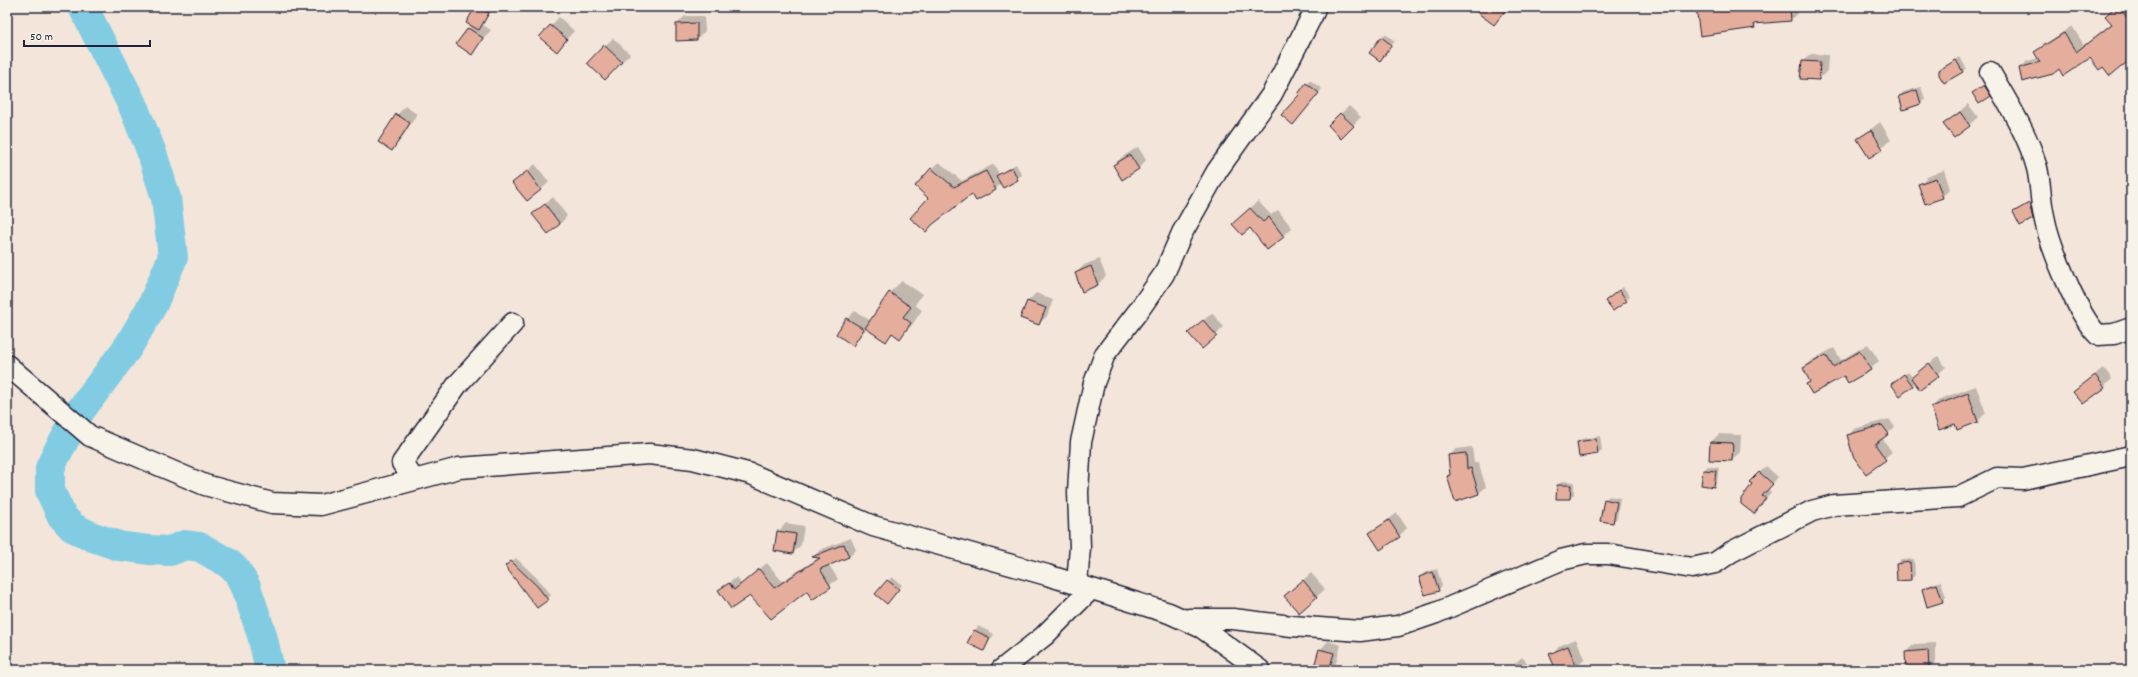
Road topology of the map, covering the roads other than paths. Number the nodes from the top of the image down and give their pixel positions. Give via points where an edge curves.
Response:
1 (1315, 7) edge
2 (1990, 72) dead end
3 (513, 323) dead end
4 (2131, 328) edge
5 (10, 372) edge
6 (2131, 456) edge
7 (414, 479) junction
8 (1084, 586) junction
9 (1185, 620) junction
10 (1001, 670) edge
11 (1260, 670) edge

1 - 8 street via 1272,94 1217,171 1182,232 1164,274 1140,310 1105,354 1094,383 1081,442 1078,492
2 - 4 street via 2024,134 2037,167 2044,217 2057,260 2082,312 2092,330 2098,335 2114,334
3 - 7 street via 457,384 402,463
5 - 7 street via 90,436 205,485 272,503 321,505
6 - 9 street via 2023,479 1997,478 1958,497 1834,505 1812,511 1731,552 1715,563 1692,568 1608,554 1586,554 1562,560 1463,603 1398,626 1360,630 1233,619
7 - 8 street via 459,468 649,454 693,459 751,474 873,526
8 - 9 street
8 - 10 street via 1044,636
9 - 11 street via 1202,628

